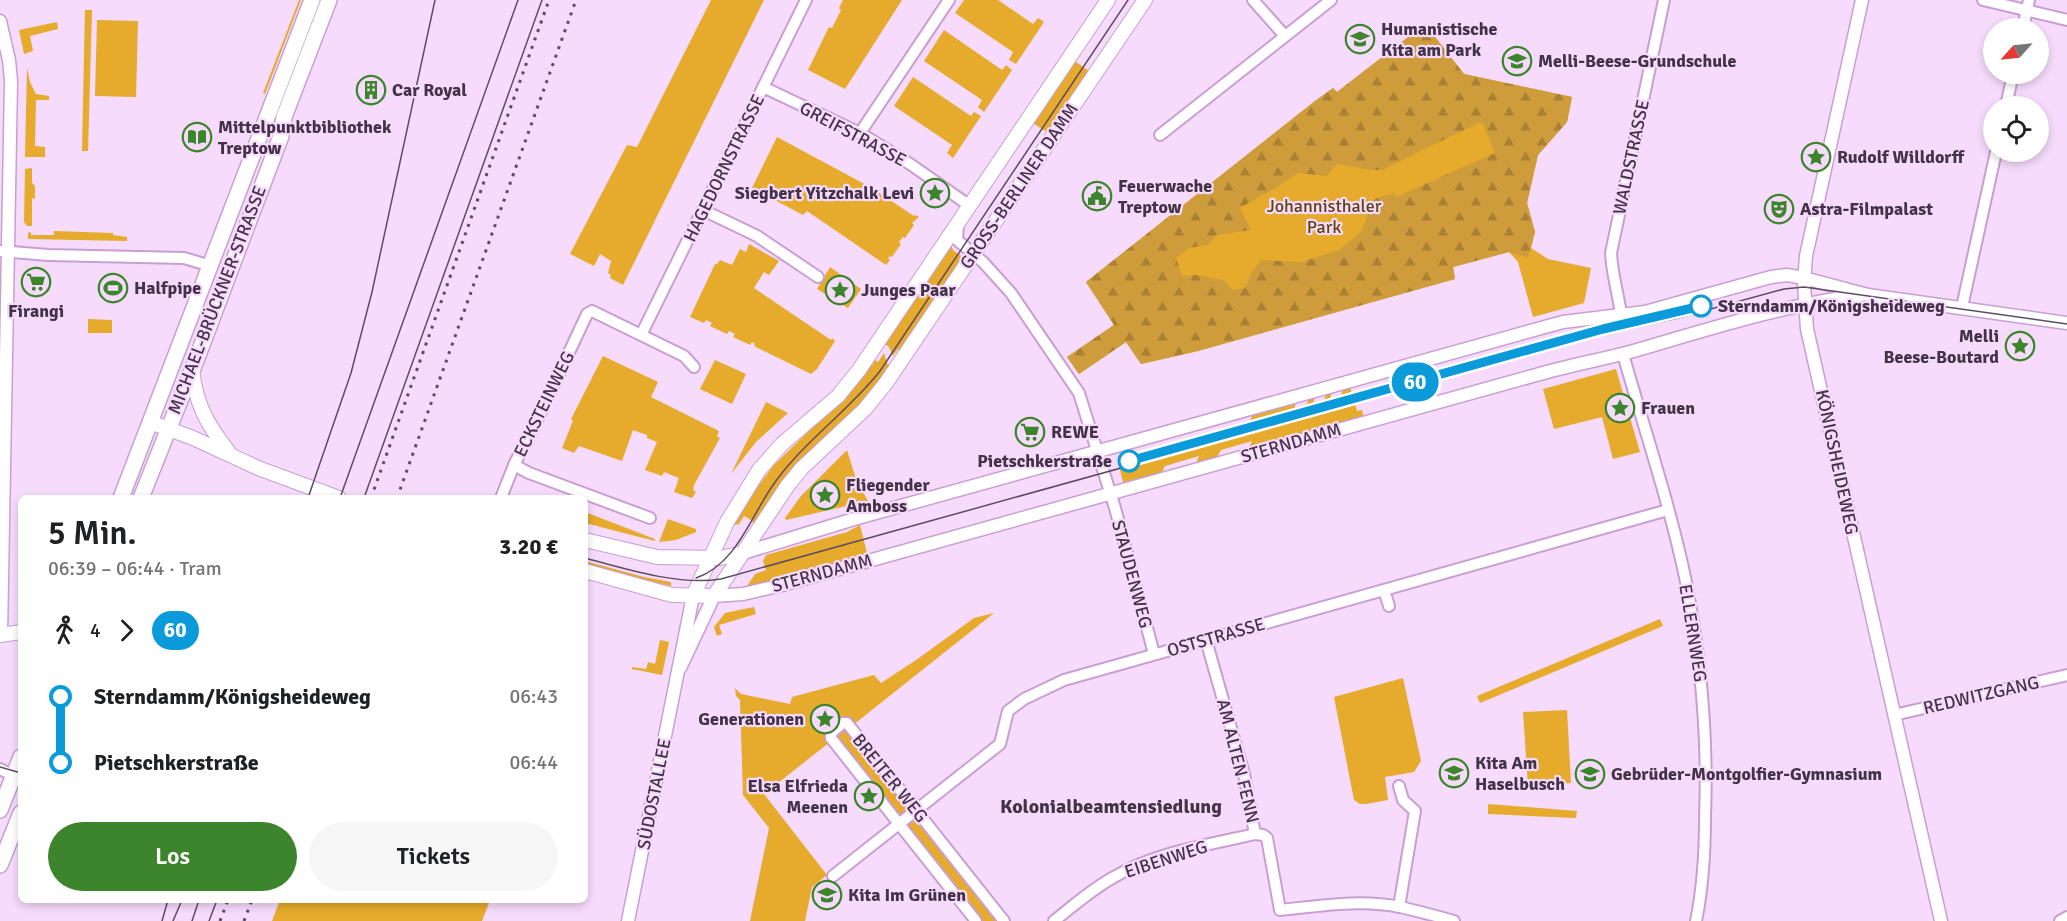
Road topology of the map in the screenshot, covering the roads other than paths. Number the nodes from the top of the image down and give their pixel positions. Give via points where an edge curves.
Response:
1 (312, 0) edge
2 (806, 0) edge
3 (948, 0) edge
4 (1108, 0) edge
5 (1144, 0) edge
6 (1253, 0) edge
7 (1331, 0) edge
8 (1664, 0) edge
9 (1862, 0) edge
10 (1983, 0) edge
11 (327, 3) edge
12 (2028, 5) edge
13 (2067, 20) edge
14 (0, 21) edge
15 (1285, 36) junction
16 (763, 87) junction
17 (860, 133) junction
18 (1160, 135) dead end
19 (1994, 162) edge
20 (970, 206) junction
21 (703, 210) junction
22 (958, 224) junction
23 (4, 252) edge
24 (972, 255) junction
25 (211, 266) junction
26 (818, 277) dead end
27 (1804, 278) junction
28 (1868, 295) junction
29 (1804, 306) junction
30 (1962, 307) junction
31 (1621, 314) junction
32 (2067, 322) edge
33 (641, 335) junction
34 (1623, 354) junction
35 (694, 367) dead end
36 (192, 369) junction
37 (150, 422) junction
38 (2, 426) edge
39 (168, 428) junction
40 (1098, 452) junction
41 (229, 453) junction
42 (514, 465) junction
43 (1110, 493) junction
44 (122, 495) edge
45 (142, 495) edge
46 (331, 495) edge
47 (502, 495) edge
48 (1668, 510) junction
49 (650, 518) dead end
50 (588, 541) edge
51 (743, 553) junction
52 (709, 558) junction
53 (588, 572) edge
54 (1384, 590) junction
55 (693, 596) junction
56 (714, 596) junction
57 (1389, 606) dead end
58 (18, 632) edge
59 (1, 635) edge
60 (1206, 640) junction
61 (1154, 654) junction
62 (680, 668) junction
63 (2067, 675) edge
64 (1894, 715) junction
65 (12, 776) edge
66 (1399, 786) dead end
67 (0, 810) edge
68 (917, 811) junction
69 (18, 820) edge
70 (900, 825) junction
71 (1255, 834) junction
72 (0, 865) edge
73 (833, 876) dead end
74 (1400, 907) junction
75 (2067, 917) edge
76 (628, 921) edge
77 (976, 921) edge
78 (1004, 921) edge
79 (1054, 921) edge
80 (1454, 921) edge
81 (1696, 921) edge
82 (1941, 921) edge
83 (2060, 921) edge

1 - 25 main road, MICHAEL-BRÜCKNER-STRASSE
2 - 16 street, HAGEDORNSTRASSE
3 - 17 street
4 - 20 main road, GROSS-BERLINER DAMM
5 - 24 main road, GROSS-BERLINER DAMM
6 - 15 street
7 - 15 street
8 - 31 street, WALDSTRASSE via 1611,253
9 - 27 street, KÖNIGSHEIDEWEG
10 - 12 street
11 - 36 main road, MICHAEL-BRÜCKNER-STRASSE
12 - 13 street
14 - 23 street via 11,81
15 - 18 street
16 - 17 street, GREIFSTRASSE
16 - 21 street, HAGEDORNSTRASSE
17 - 20 street, GREIFSTRASSE
19 - 30 street
20 - 22 main road, GROSS-BERLINER DAMM
21 - 26 street via 757,236
21 - 33 street, HAGEDORNSTRASSE
22 - 24 street via 957,240
22 - 52 main road, GROSS-BERLINER DAMM via 838,396 782,444 759,470
23 - 25 street via 184,258
23 - 38 street
24 - 40 street via 1011,293 1079,393
24 - 51 main road, GROSS-BERLINER DAMM via 886,383 802,468
25 - 37 main road, MICHAEL-BRÜCKNER-STRASSE
27 - 28 street, STERNDAMM
27 - 29 street, KÖNIGSHEIDEWEG
27 - 31 street, STERNDAMM via 1771,277 1645,312
28 - 29 street, STERNDAMM
28 - 30 street, STERNDAMM
29 - 34 street, STERNDAMM
29 - 64 street, KÖNIGSHEIDEWEG
30 - 32 street, STERNDAMM
31 - 40 street, STERNDAMM via 1563,322
33 - 35 street via 684,356
33 - 42 street, ECKSTEINWEG via 592,311 587,314
34 - 43 street, STERNDAMM
34 - 48 street, ELLERNWEG
36 - 39 main road, MICHAEL-BRÜCKNER-STRASSE
36 - 41 main road via 202,413
37 - 39 main road
37 - 44 main road, MICHAEL-BRÜCKNER-STRASSE
38 - 59 street
39 - 41 main road
39 - 45 main road, MICHAEL-BRÜCKNER-STRASSE
40 - 43 street, STAUDENWEG
40 - 51 street, STERNDAMM
41 - 46 main road
42 - 47 street, ECKSTEINWEG
42 - 49 street
43 - 56 street, STERNDAMM via 766,589
43 - 61 street, STAUDENWEG
48 - 54 street, OSTSTRASSE
48 - 81 street, ELLERNWEG via 1685,575 1704,714 1704,853
50 - 52 main road, STERNDAMM via 657,557
51 - 52 main road, STERNDAMM
51 - 56 main road
52 - 55 main road
53 - 55 main road, STERNDAMM via 672,595
54 - 57 street
54 - 60 street, OSTSTRASSE
55 - 56 main road, STERNDAMM
55 - 62 street, SÜDOSTALLEE
56 - 62 street, SÜDOSTALLEE
58 - 59 main road
60 - 61 street, OSTSTRASSE
60 - 71 street, AM ALTEN FENN via 1244,774
61 - 68 street, OSTSTRASSE via 1064,680 1024,699 1008,711 1000,744
62 - 76 street, SÜDOSTALLEE
63 - 64 street, REDWITZGANG
64 - 82 street, KÖNIGSHEIDEWEG
65 - 67 main road
66 - 74 street via 1403,800 1415,811
68 - 70 street, OSTSTRASSE
68 - 70 street, BREITER WEG via 847,723 843,723 831,733 831,738
68 - 78 street, BREITER WEG
69 - 72 main road
70 - 73 street, OSTSTRASSE
70 - 77 street, BREITER WEG
71 - 74 street, AM ALTEN FENN via 1267,838 1280,910 1352,904
71 - 79 street, EIBENWEG via 1136,866 1095,889
74 - 80 street
75 - 83 street

